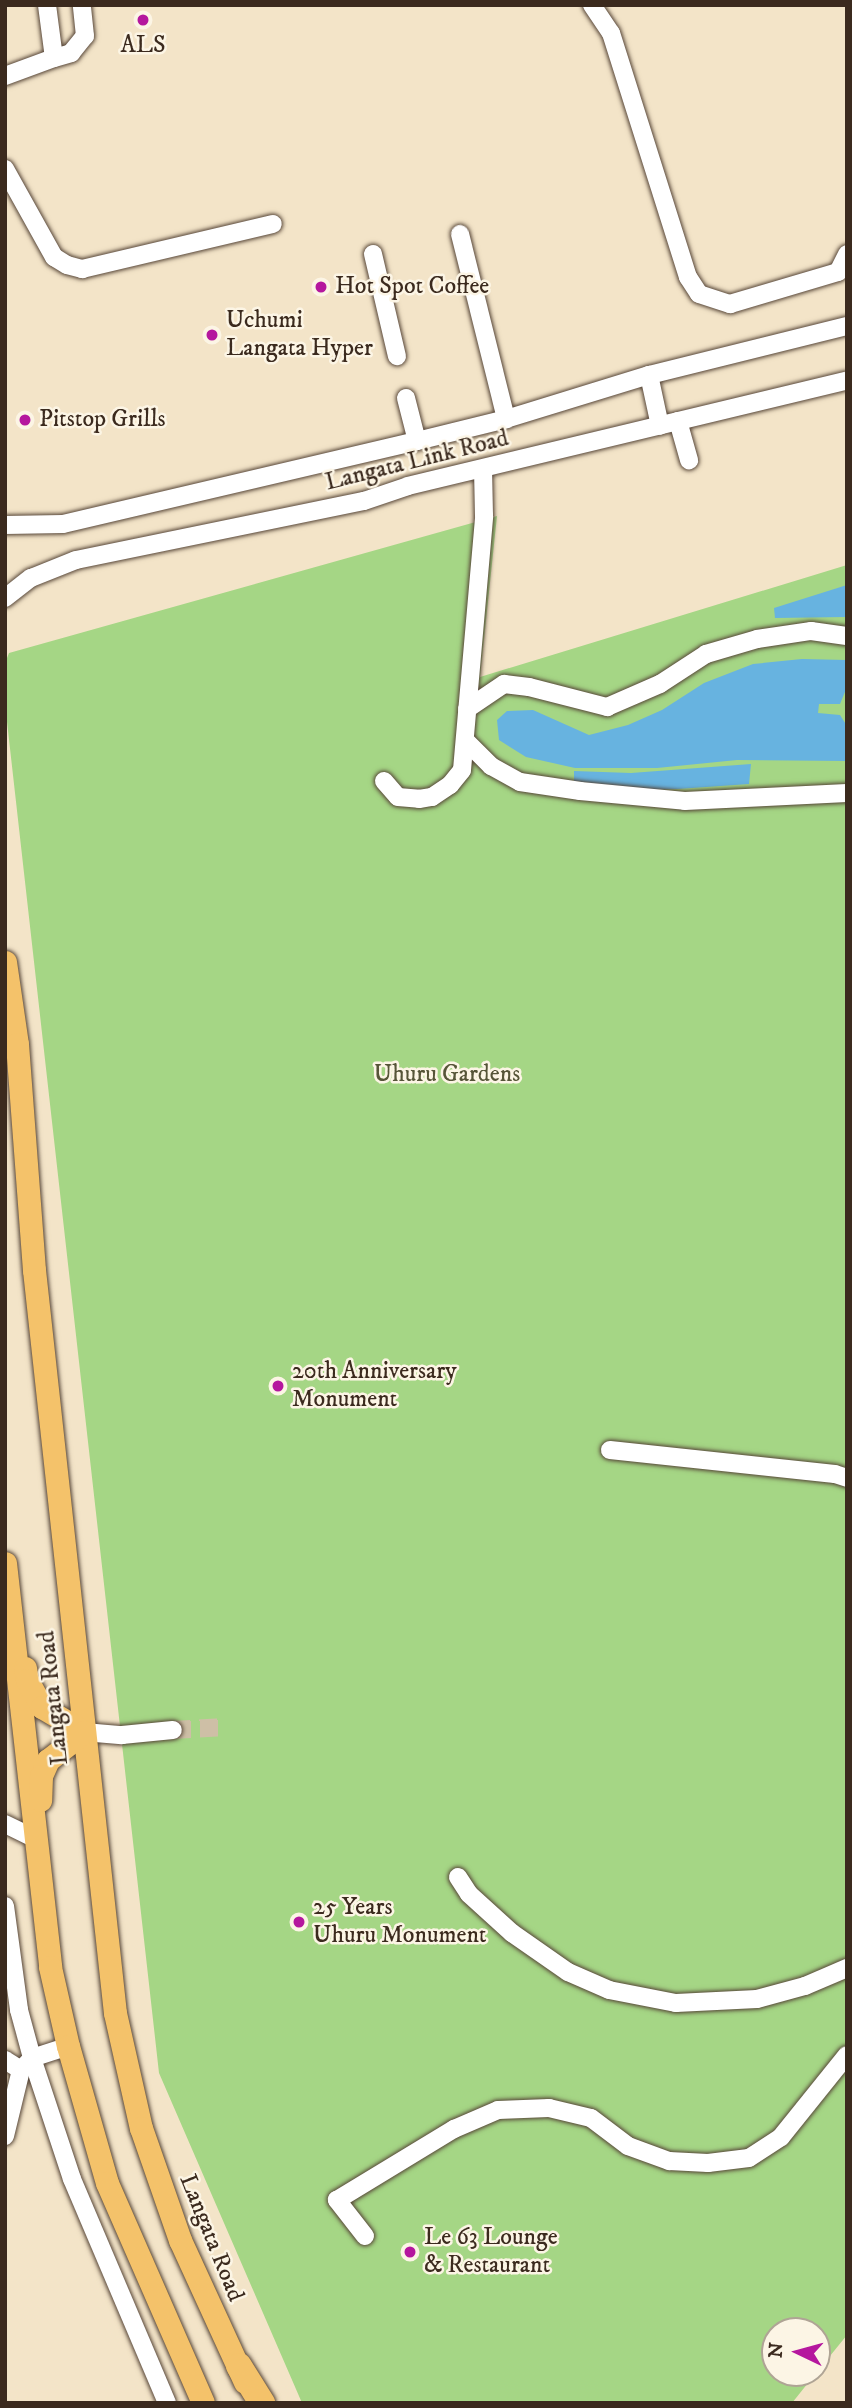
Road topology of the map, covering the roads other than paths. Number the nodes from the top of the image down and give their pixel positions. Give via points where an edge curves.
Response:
1 (47, 5) edge
2 (82, 5) edge
3 (592, 5) edge
4 (54, 58) junction
5 (5, 76) edge
6 (5, 169) edge
7 (273, 224) dead end
8 (460, 234) dead end
9 (373, 254) dead end
10 (847, 254) edge
11 (847, 326) edge
12 (397, 356) dead end
13 (649, 375) junction
14 (847, 381) edge
15 (406, 398) dead end
16 (506, 419) junction
17 (678, 421) junction
18 (660, 426) junction
19 (417, 441) junction
20 (690, 460) dead end
21 (483, 469) junction
22 (5, 524) edge
23 (5, 598) edge
24 (847, 636) edge
25 (467, 709) junction
26 (465, 740) junction
27 (384, 781) dead end
28 (847, 793) edge
29 (5, 962) edge
30 (13, 1106) edge
31 (610, 1450) dead end
32 (843, 1475) edge
33 (6, 1570) edge
34 (12, 1701) edge
35 (173, 1730) tunnel mouth
36 (84, 1732) junction
37 (5, 1824) edge
38 (36, 1839) junction
39 (458, 1877) dead end
40 (5, 1906) edge
41 (50, 1967) junction
42 (847, 1968) edge
43 (68, 2046) junction
44 (847, 2055) edge
45 (5, 2060) edge
46 (27, 2064) junction
47 (5, 2136) edge
48 (365, 2236) dead end
49 (239, 2367) junction
50 (167, 2403) edge
51 (203, 2403) edge
52 (255, 2403) edge
53 (261, 2403) edge

1 - 4 street
2 - 4 street via 85,36 71,53
3 - 10 street via 611,33 688,277 699,294 730,304 838,272
4 - 5 street
6 - 7 street via 54,257 82,270
8 - 16 street
9 - 12 street
11 - 13 street, Langata Link Road
13 - 16 street, Langata Link Road
13 - 18 street
14 - 17 street, Langata Link Road
15 - 19 street
16 - 19 street, Langata Link Road
17 - 18 street, Langata Link Road
17 - 20 street
18 - 21 street, Langata Link Road
19 - 22 street, Langata Link Road via 63,524
21 - 23 street, Langata Link Road via 364,500 76,560 30,578
21 - 25 street via 484,516
24 - 25 street via 811,631 706,653 660,684 607,707 504,684
25 - 26 street
26 - 27 street via 462,770 432,797 398,797
26 - 28 street via 491,766 520,782 580,791 685,801
29 - 30 main road, Langata Road
30 - 36 main road, Langata Road
31 - 32 street
33 - 34 main road, Langata Road
33 - 36 main road via 33,1694 42,1707
34 - 38 main road, Langata Road
35 - 36 street via 122,1735
36 - 41 main road via 55,1752 41,1776
36 - 49 main road, Langata Road via 115,2013 141,2129 180,2240
37 - 38 street
38 - 41 main road, Langata Road
39 - 42 street via 469,1894 512,1933 568,1972 609,1990 676,2003 757,1999
40 - 46 street
41 - 43 main road, Langata Road
43 - 46 street
43 - 51 main road, Langata Road via 107,2183
44 - 48 street via 781,2137 749,2158 669,2161 628,2146 591,2118 549,2108 498,2110 454,2129 337,2200
45 - 46 street
46 - 47 street
46 - 50 street
49 - 52 main road, Langata Road
49 - 53 highway

